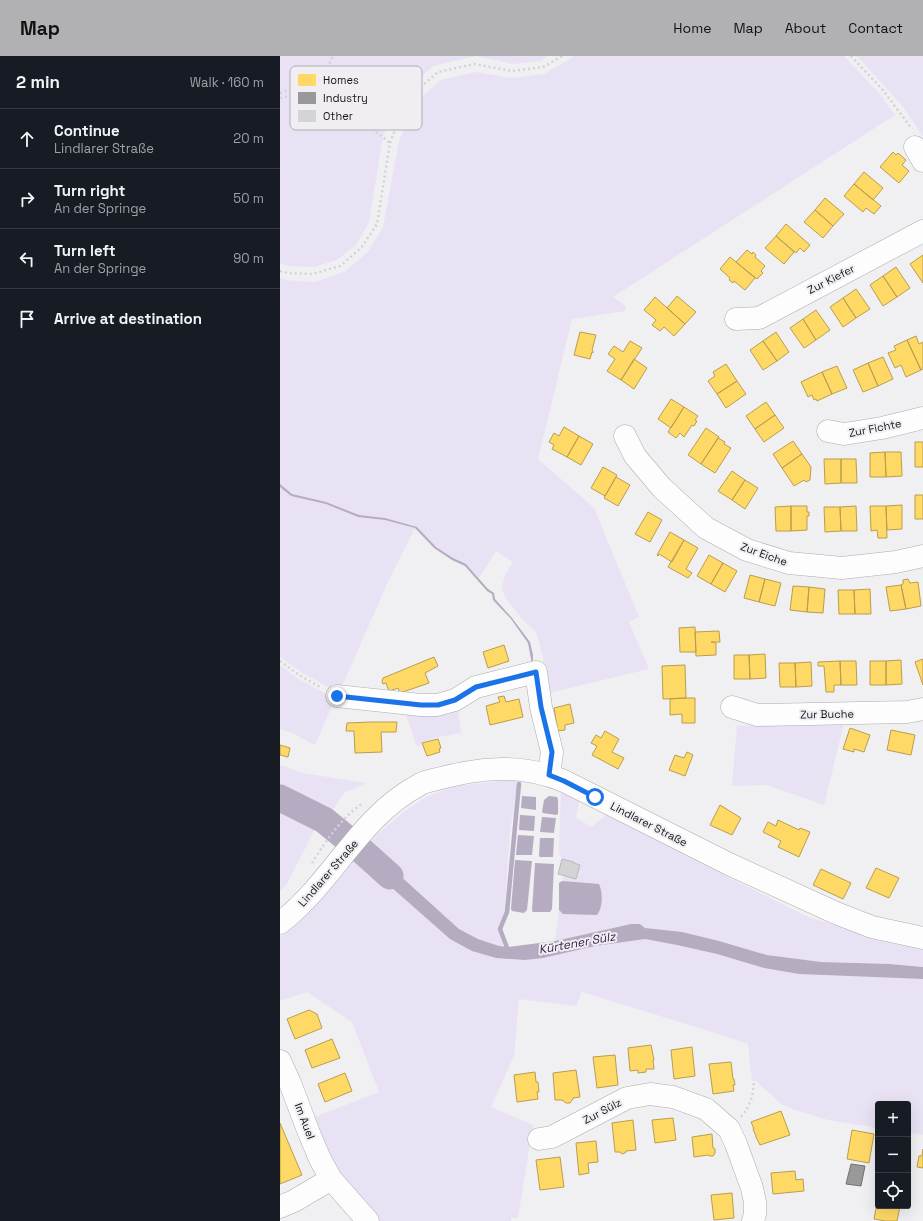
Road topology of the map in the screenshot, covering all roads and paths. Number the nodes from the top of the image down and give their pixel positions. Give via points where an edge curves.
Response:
1 (333, 56) edge
2 (562, 56) edge
3 (851, 56) edge
4 (328, 66) edge
5 (422, 86) edge
6 (290, 89) edge
7 (280, 93) edge
8 (290, 97) edge
9 (280, 98) edge
10 (372, 130) edge
11 (395, 130) edge
12 (390, 143) junction
13 (919, 154) edge
14 (923, 231) edge
15 (280, 271) edge
16 (736, 319) dead end
17 (923, 418) edge
18 (828, 431) dead end
19 (625, 436) dead end
20 (923, 556) edge
21 (280, 662) edge
22 (337, 696) joint
23 (732, 707) dead end
24 (923, 709) edge
25 (549, 775) junction
26 (347, 816) dead end
27 (326, 840) dead end
28 (280, 923) edge
29 (920, 936) edge
30 (280, 1061) edge
31 (754, 1081) dead end
32 (729, 1129) junction
33 (539, 1139) dead end
34 (331, 1180) junction
35 (280, 1207) edge
36 (280, 1211) edge
37 (291, 1221) edge
38 (368, 1221) edge
39 (753, 1221) edge

1 - 4 path
2 - 5 path via 543,67 512,71 474,64 438,72
3 - 13 path via 900,111 912,129
6 - 7 path
8 - 9 path
10 - 12 path
11 - 12 path
12 - 15 path via 377,224 361,248 340,266 312,274
14 - 16 street, Zur Kiefer via 759,318
17 - 18 street, Zur Fichte via 844,434
19 - 20 street, Zur Eiche via 634,456 662,488 706,528 747,550 789,563 842,568
21 - 22 path
22 - 25 street via 438,705 455,700 476,687 536,672 552,752
23 - 24 street, Zur Buche via 757,715 899,712
25 - 28 street, Lindlarer Straße via 513,768 481,770 420,784 390,803 306,900
25 - 29 street, Lindlarer Straße via 823,908 872,927
26 - 27 path
30 - 34 street, Im Auel
31 - 32 path via 754,1094 749,1108
32 - 33 street, Zur Sülz via 706,1109 673,1096 650,1094 627,1098 552,1137
32 - 39 street, Zur Sülz via 752,1188 755,1202
34 - 35 street
34 - 38 street, Im Auel
36 - 37 street

